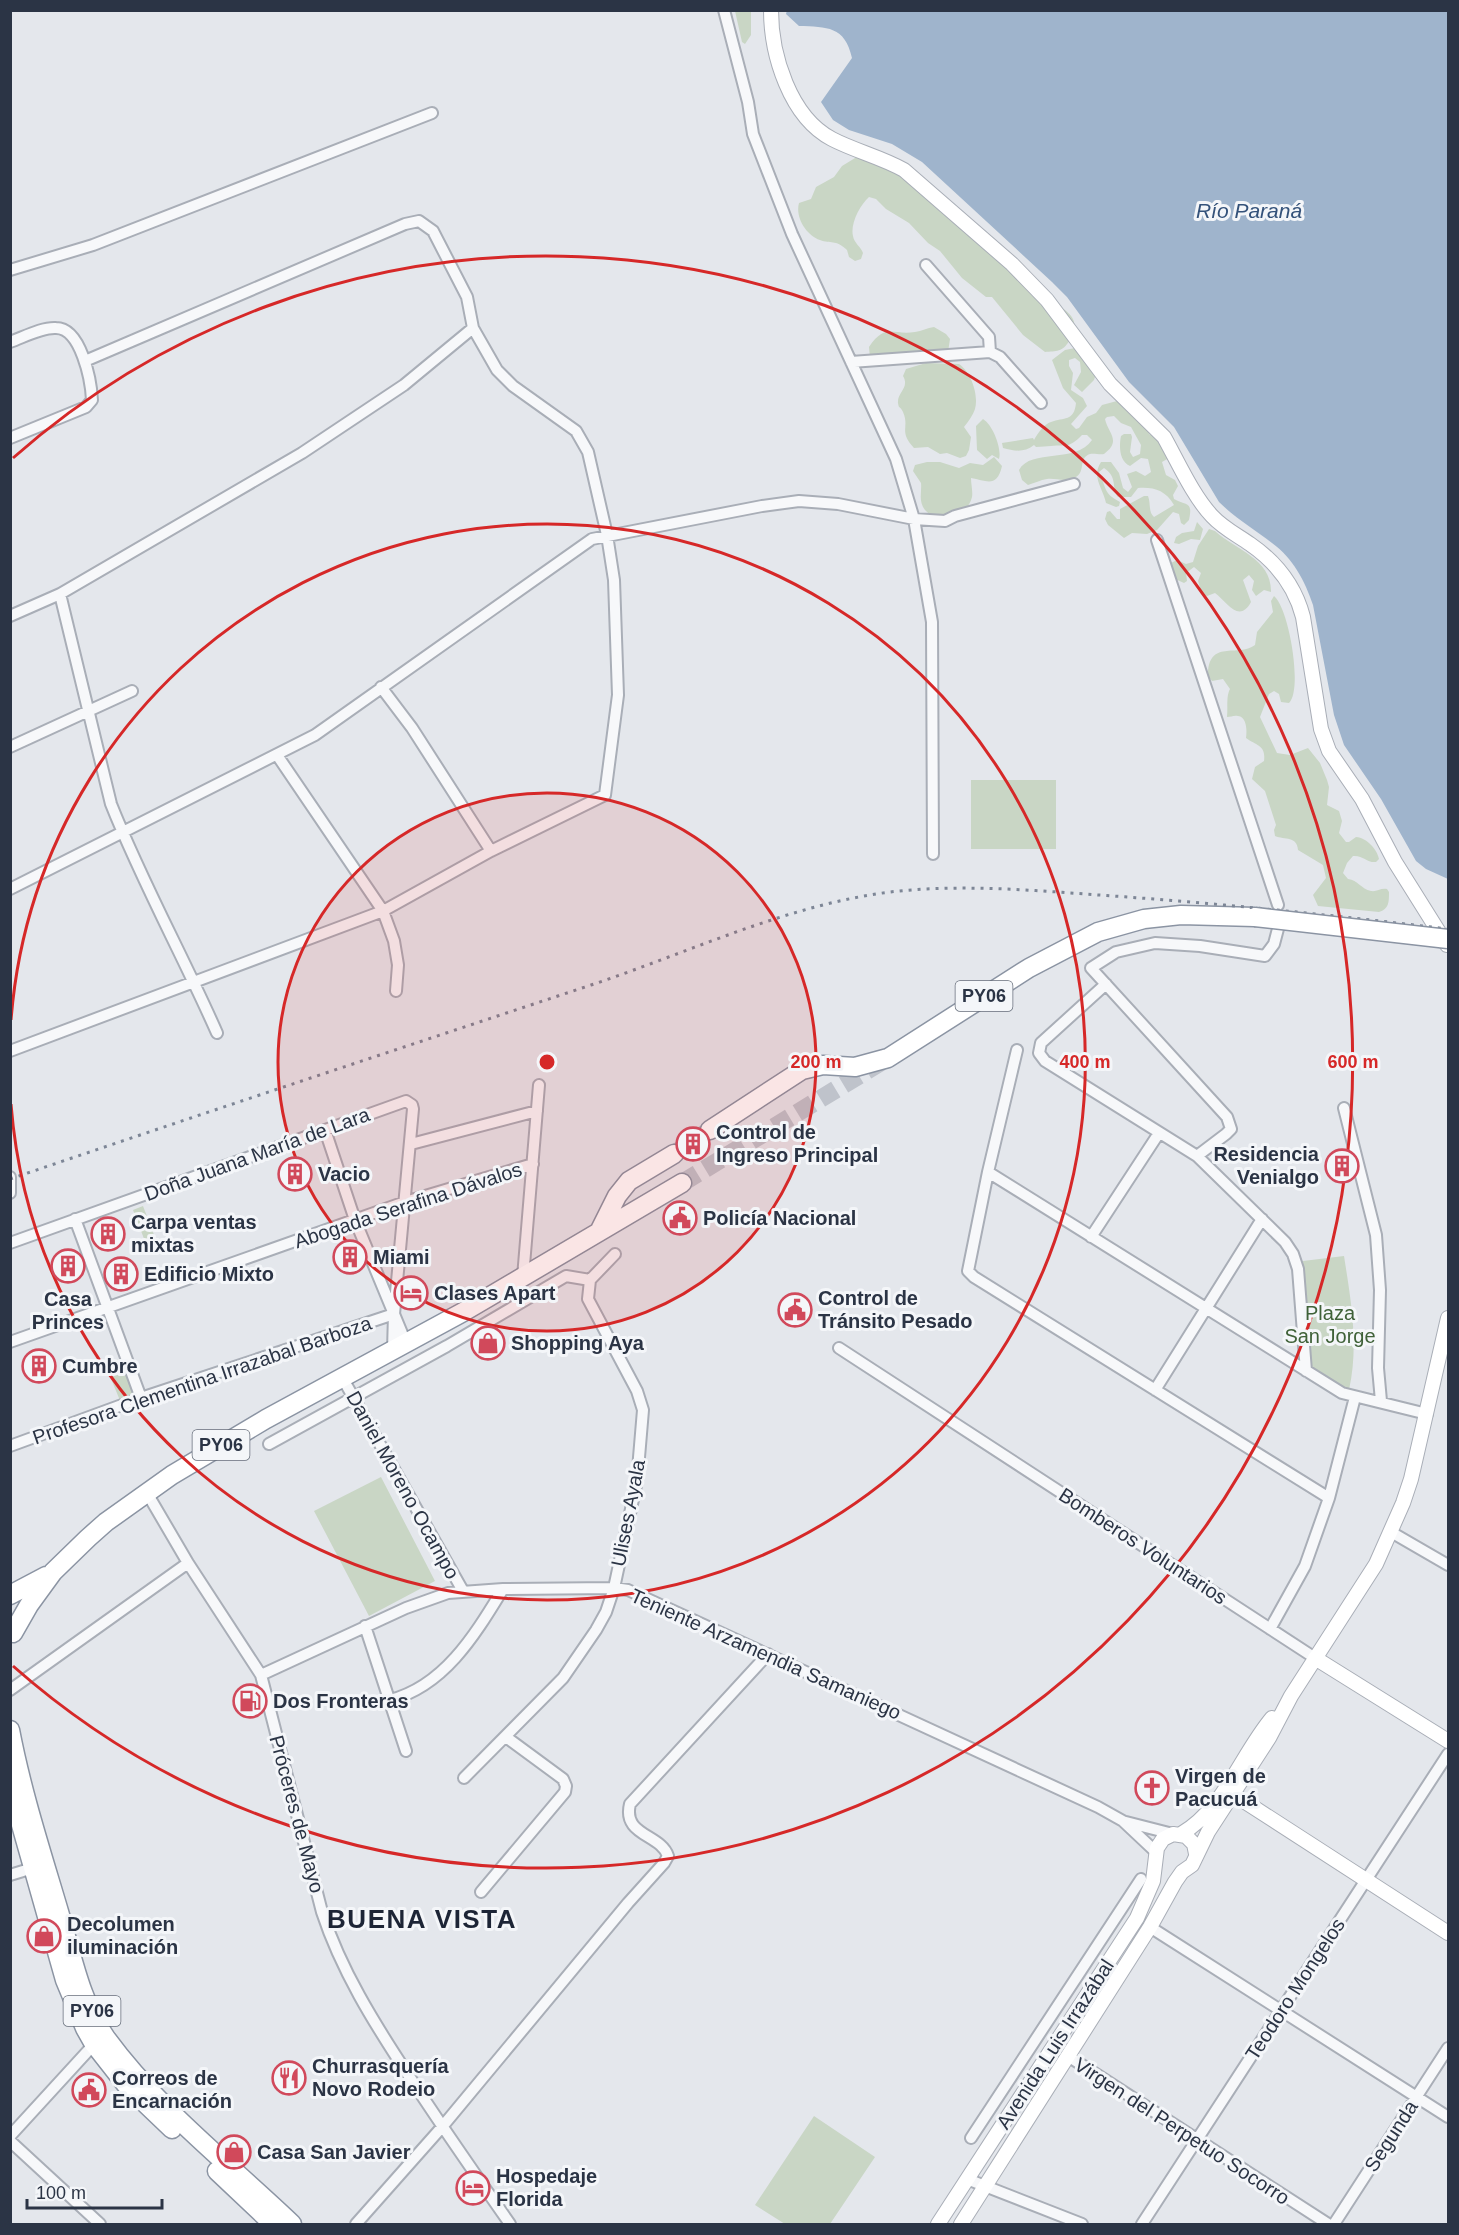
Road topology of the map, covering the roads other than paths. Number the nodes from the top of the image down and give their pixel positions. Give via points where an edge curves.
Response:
1 (724, 10) edge
2 (771, 10) edge
3 (432, 113) dead end
4 (926, 265) dead end
5 (10, 270) edge
6 (473, 328) junction
7 (10, 342) edge
8 (990, 352) junction
9 (85, 361) junction
10 (851, 362) junction
11 (1041, 403) dead end
12 (10, 438) edge
13 (1074, 484) dead end
14 (914, 519) junction
15 (607, 535) junction
16 (1157, 540) dead end
17 (60, 594) junction
18 (10, 616) edge
19 (381, 687) junction
20 (132, 691) dead end
21 (89, 710) junction
22 (10, 747) edge
23 (277, 755) junction
24 (123, 834) junction
25 (492, 851) junction
26 (933, 854) dead end
27 (10, 889) edge
28 (1278, 905) dead end
29 (383, 911) junction
30 (1279, 925) dead end
31 (1449, 939) edge
32 (1449, 946) edge
33 (195, 982) junction
34 (1106, 984) junction
35 (396, 991) dead end
36 (217, 1033) dead end
37 (1017, 1050) dead end
38 (10, 1051) edge
39 (539, 1085) dead end
40 (1344, 1108) dead end
41 (537, 1111) junction
42 (325, 1130) junction
43 (710, 1130) tunnel mouth
44 (1159, 1133) junction
45 (411, 1144) junction
46 (674, 1154) tunnel mouth
47 (1197, 1156) junction
48 (533, 1164) junction
49 (988, 1172) junction
50 (10, 1177) edge
51 (682, 1183) tunnel mouth
52 (10, 1193) edge
53 (405, 1202) junction
54 (75, 1219) junction
55 (1262, 1219) junction
56 (355, 1221) junction
57 (600, 1233) junction
58 (1091, 1237) junction
59 (10, 1243) edge
60 (615, 1254) dead end
61 (523, 1277) junction
62 (590, 1280) junction
63 (109, 1306) junction
64 (1207, 1309) junction
65 (394, 1314) junction
66 (1448, 1325) edge
67 (10, 1342) edge
68 (399, 1346) junction
69 (839, 1348) dead end
70 (1306, 1371) junction
71 (343, 1379) junction
72 (1155, 1390) junction
73 (354, 1397) junction
74 (1355, 1397) junction
75 (141, 1398) junction
76 (1381, 1401) junction
77 (1427, 1414) junction
78 (269, 1444) dead end
79 (10, 1446) edge
80 (147, 1493) junction
81 (1329, 1498) junction
82 (1391, 1532) junction
83 (188, 1563) junction
84 (1449, 1565) edge
85 (53, 1572) junction
86 (503, 1588) junction
87 (614, 1588) junction
88 (463, 1591) junction
89 (10, 1595) edge
90 (365, 1626) junction
91 (1270, 1629) junction
92 (11, 1632) edge
93 (768, 1654) junction
94 (1315, 1658) junction
95 (261, 1676) junction
96 (10, 1689) edge
97 (1291, 1696) junction
98 (390, 1700) junction
99 (10, 1730) edge
100 (506, 1737) junction
101 (1449, 1741) edge
102 (406, 1751) dead end
103 (13, 1754) edge
104 (1449, 1754) edge
105 (464, 1778) dead end
106 (10, 1786) edge
107 (1233, 1794) junction
108 (1123, 1821) junction
109 (1177, 1834) junction
110 (1196, 1854) junction
111 (1157, 1856) junction
112 (39, 1867) junction
113 (1182, 1872) junction
114 (10, 1875) edge
115 (1141, 1879) dead end
116 (1366, 1880) junction
117 (481, 1892) dead end
118 (1150, 1927) junction
119 (1449, 1933) edge
120 (1281, 2011) junction
121 (1050, 2018) junction
122 (1065, 2028) junction
123 (99, 2040) junction
124 (1449, 2048) edge
125 (1068, 2056) junction
126 (1417, 2097) junction
127 (1449, 2117) edge
128 (442, 2127) junction
129 (10, 2136) edge
130 (971, 2138) dead end
131 (10, 2141) edge
132 (1197, 2141) junction
133 (967, 2179) junction
134 (985, 2186) junction
135 (100, 2224) edge
136 (273, 2224) edge
137 (291, 2224) edge
138 (356, 2224) edge
139 (510, 2224) edge
140 (938, 2224) edge
141 (961, 2224) edge
142 (1082, 2224) edge
143 (1142, 2224) edge
144 (1328, 2224) edge
145 (1334, 2224) edge

1 - 10 street via 753,134 792,234
2 - 32 main road via 775,52 782,75 816,129 904,170 1012,264 1047,300 1119,395 1164,437 1210,515 1264,555 1284,576 1304,617 1321,729 1329,751
3 - 5 street via 93,245
4 - 8 street via 989,337
6 - 9 street via 467,297 433,231 419,221
6 - 15 street via 497,370 576,431 588,452
6 - 17 street via 404,385 302,453
7 - 9 street via 54,327 64,329 71,334
8 - 10 street
8 - 11 street via 1000,357
9 - 12 street via 92,400 86,407
10 - 14 street via 896,459
13 - 14 street via 945,521
14 - 15 street via 838,504 799,501
14 - 26 street via 932,622
15 - 19 street via 591,539
15 - 25 street via 614,580 618,695 605,795
16 - 28 street
17 - 18 street
17 - 21 street
19 - 23 street via 315,735
19 - 25 street
20 - 21 street
21 - 22 street
21 - 24 street via 111,804
23 - 24 street
23 - 29 street
24 - 27 street
24 - 33 street
25 - 29 street
29 - 33 street
29 - 35 street via 398,965
30 - 34 street via 1275,944 1265,956 1155,942 1116,952 1091,968
31 - 43 highway, PY06, bridge via 1255,918 1181,915 1144,919 1098,932 1019,974 879,1060 855,1067 823,1065 802,1070
33 - 36 street
33 - 38 street
34 - 44 street via 1041,1043 1039,1053 1045,1061
34 - 47 street via 1227,1117 1231,1129
37 - 49 street
39 - 41 street
40 - 76 street via 1376,1235
41 - 45 street
41 - 48 street
42 - 45 street, Doña Juana María de Lara via 409,1102 413,1109
42 - 54 street, Doña Juana María de Lara
42 - 56 street
44 - 47 street
44 - 58 street
45 - 53 street
46 - 57 highway via 629,1181 617,1196
47 - 55 street
48 - 53 street, Abogada Serafina Dávalos
48 - 61 street
49 - 58 street
49 - 72 street via 968,1271
50 - 52 street
51 - 57 highway, PY06
53 - 56 street, Abogada Serafina Dávalos
53 - 65 street
54 - 59 street, Doña Juana María de Lara
54 - 63 street
55 - 64 street
55 - 70 street via 1285,1242 1298,1269
56 - 63 street, Abogada Serafina Dávalos
56 - 65 street
57 - 61 highway, PY06
58 - 64 street
60 - 62 street
61 - 68 highway, PY06
62 - 73 street via 566,1276
62 - 87 street, Ulises Ayala via 588,1299 638,1391 643,1410 637,1481
63 - 67 street, Abogada Serafina Dávalos
63 - 75 street
64 - 70 street
64 - 72 street
65 - 68 street
65 - 75 street, Profesora Clementina Irrazabal Barboza
66 - 77 main road, Avenida Luis Irrazábal
68 - 71 highway, PY06
69 - 91 street, Bomberos Voluntarios
70 - 74 street
71 - 73 street, Daniel Moreno Ocampo
71 - 80 highway, PY06 via 200,1457
72 - 81 street
73 - 78 street
73 - 88 street, Daniel Moreno Ocampo
74 - 76 street
74 - 81 street
75 - 79 street, Profesora Clementina Irrazabal Barboza
76 - 77 street
77 - 82 main road, Avenida Luis Irrazábal via 1411,1479
80 - 83 street, Próceres de Mayo
80 - 85 highway, PY06 via 106,1522
81 - 91 street via 1305,1566
82 - 84 street
82 - 94 main road, Avenida Luis Irrazábal via 1376,1564
83 - 95 street, Próceres de Mayo
83 - 96 street
85 - 89 highway, PY06
85 - 92 highway, PY06
86 - 87 street, Teniente Arzamendia Samaniego
86 - 88 street, Teniente Arzamendia Samaniego
86 - 98 street via 455,1659 406,1696
87 - 93 street, Teniente Arzamendia Samaniego via 636,1593
87 - 100 street, Ulises Ayala via 606,1612 579,1658
88 - 90 street, Teniente Arzamendia Samaniego via 430,1599
90 - 95 street, Teniente Arzamendia Samaniego
90 - 98 street
91 - 94 street, Bomberos Voluntarios
93 - 108 street, Teniente Arzamendia Samaniego
93 - 128 street via 630,1804 631,1821 666,1851 664,1863
94 - 97 main road, Avenida Luis Irrazábal
94 - 101 main road, Bomberos Voluntarios
95 - 128 street, Próceres de Mayo via 330,1937 380,2031
97 - 107 main road, Avenida Luis Irrazábal
97 - 109 main road, Avenida Luis Irrazábal via 1264,1727 1210,1809 1198,1822
98 - 102 street
99 - 103 highway, PY06
100 - 105 street, Ulises Ayala
100 - 117 street via 563,1779 566,1786
103 - 112 highway, PY06
104 - 116 street, Teodoro Mongelos
106 - 112 highway, PY06
107 - 110 main road, Avenida Luis Irrazábal
107 - 116 main road
108 - 109 street
108 - 111 street
109 - 110 main road via 1194,1844
109 - 111 main road, Avenida Luis Irrazábal via 1160,1843
110 - 113 main road, Avenida Luis Irrazábal via 1192,1865
111 - 113 main road via 1170,1872
111 - 122 main road, Avenida Luis Irrazábal via 1150,1890 1137,1918
112 - 114 street
112 - 123 highway, PY06
113 - 118 main road, Avenida Luis Irrazábal
115 - 121 street
116 - 119 main road
116 - 120 street, Teodoro Mongelos
118 - 120 street
118 - 125 main road, Avenida Luis Irrazábal
120 - 126 street
120 - 132 street, Teodoro Mongelos
121 - 122 street
121 - 130 street
122 - 133 main road, Avenida Luis Irrazábal
123 - 129 street
123 - 136 highway, PY06 via 141,2102
123 - 137 highway, PY06
124 - 126 street, Segunda
125 - 132 street, Virgen del Perpetuo Socorro
125 - 134 main road, Avenida Luis Irrazábal
126 - 127 street
126 - 145 street, Segunda
128 - 138 street
128 - 139 street, Próceres de Mayo
131 - 135 street
132 - 143 street, Teodoro Mongelos
132 - 144 street, Virgen del Perpetuo Socorro
133 - 134 street
133 - 140 main road, Avenida Luis Irrazábal
134 - 141 main road, Avenida Luis Irrazábal
134 - 142 street

